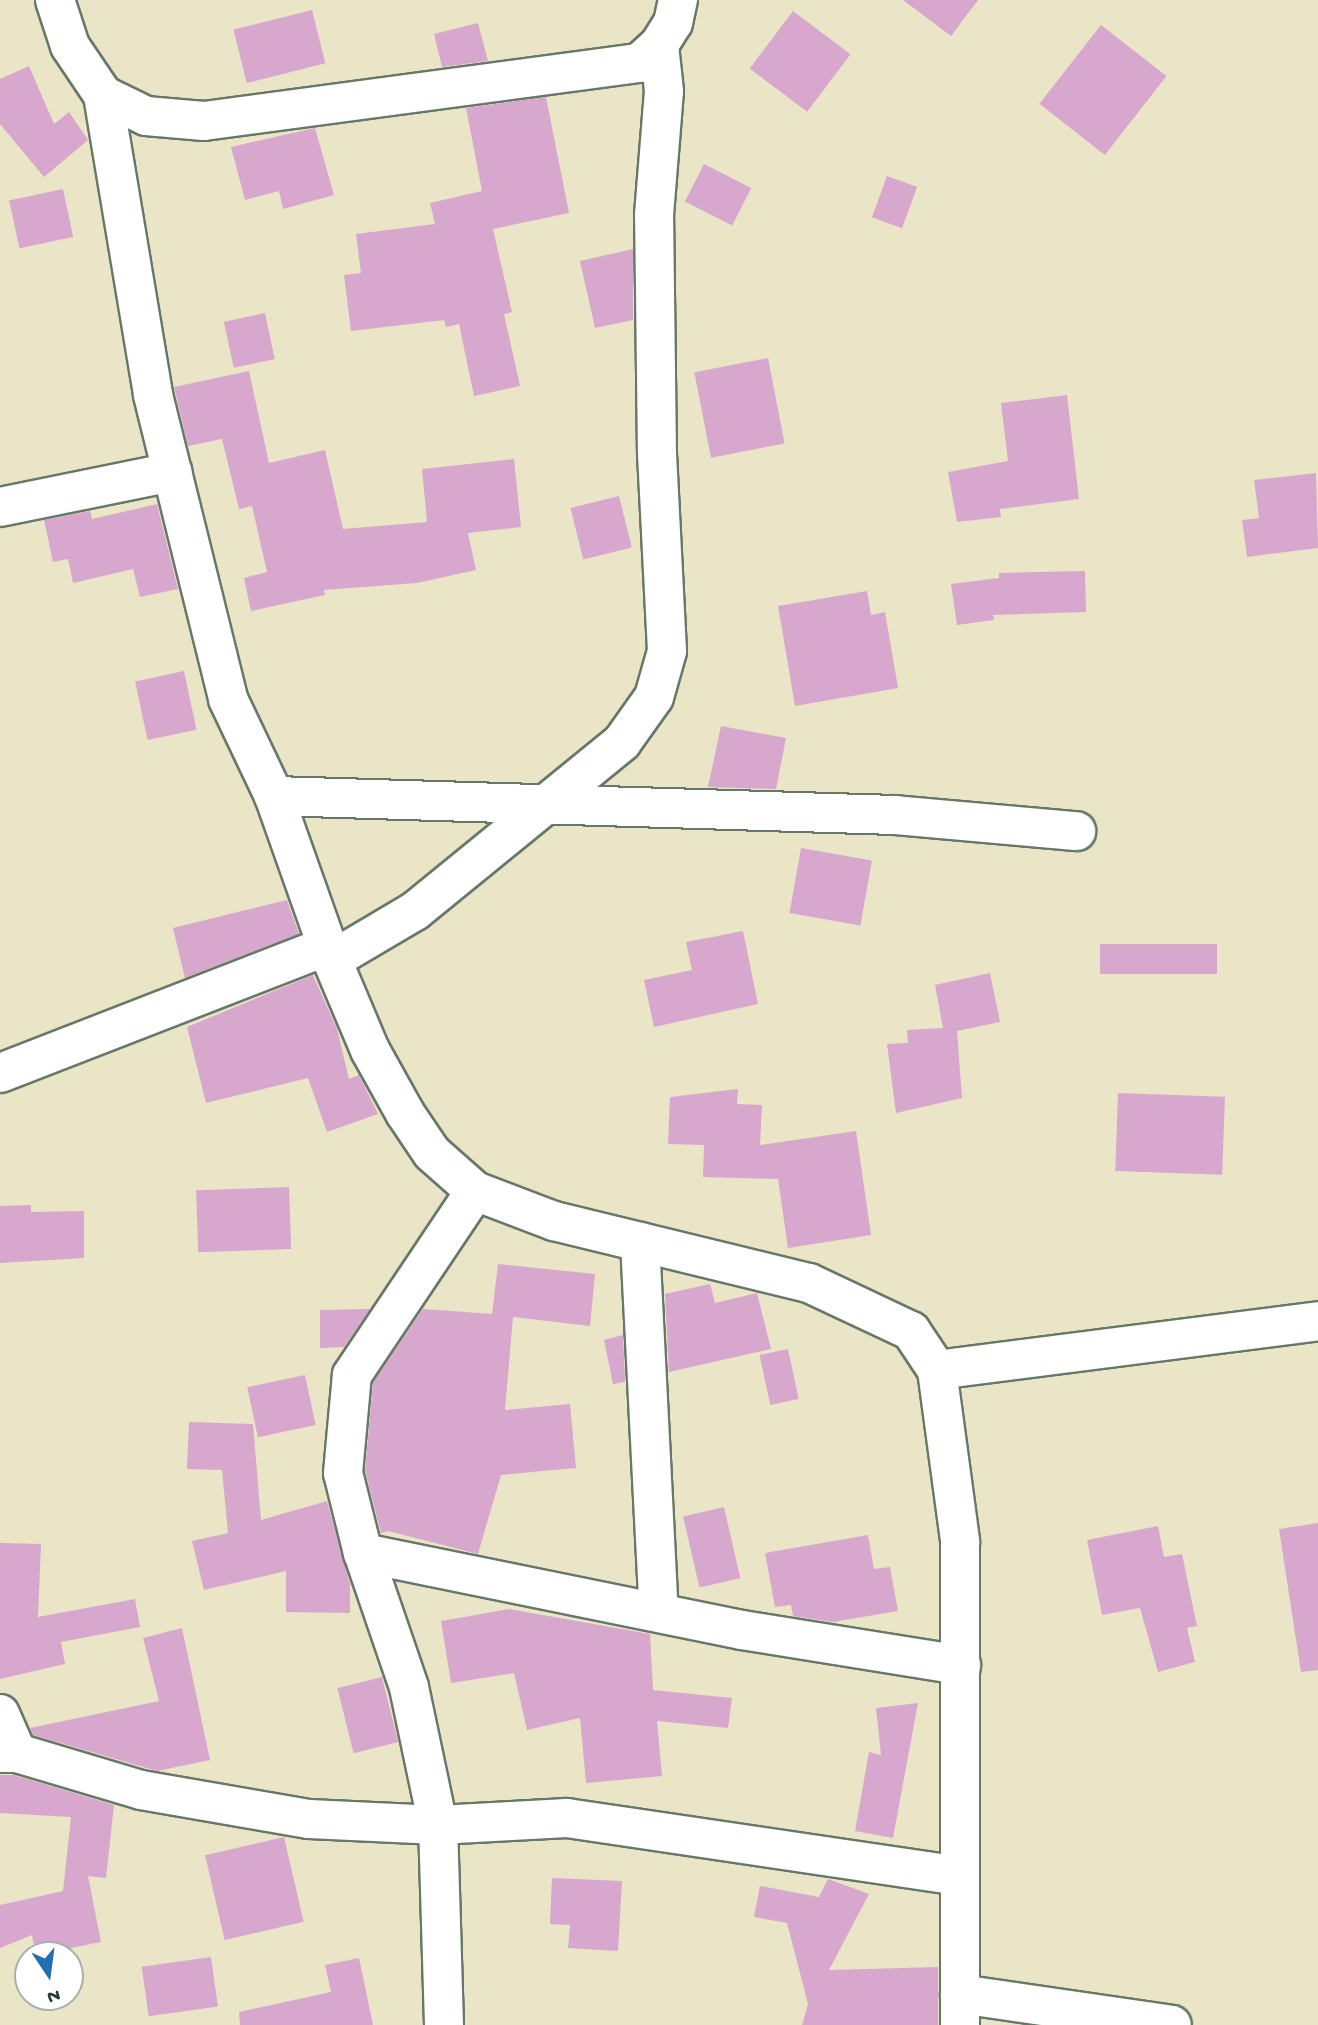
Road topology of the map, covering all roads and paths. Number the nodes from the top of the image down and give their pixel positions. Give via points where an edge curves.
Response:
1 (55, 0) edge
2 (678, 0) edge
3 (659, 45) junction
4 (103, 95) junction
5 (172, 472) junction
6 (0, 507) edge
7 (274, 796) junction
8 (541, 803) junction
9 (1076, 831) dead end
10 (330, 953) junction
11 (0, 1073) edge
12 (475, 1191) junction
13 (640, 1242) junction
14 (1318, 1321) edge
15 (937, 1370) junction
16 (363, 1553) junction
17 (659, 1611) junction
18 (961, 1665) junction
19 (0, 1714) edge
20 (8, 1753) edge
21 (438, 1825) junction
22 (959, 1876) junction
23 (960, 2010) edge
24 (444, 2025) edge
25 (1172, 2025) edge

1 - 4 street via 70,47
2 - 3 street via 673,23
3 - 4 street via 639,63 599,70 204,121 146,117
3 - 8 street via 664,91 653,215 657,455 667,651 654,697 622,742
4 - 5 street via 149,376
5 - 6 street
5 - 7 street via 228,699
7 - 8 street
7 - 10 street
8 - 9 street via 895,816
8 - 10 street via 415,911
10 - 11 street
10 - 12 street via 370,1050 405,1113 432,1153
12 - 13 street via 554,1221
12 - 16 street via 352,1375 343,1473
13 - 15 street via 809,1283 911,1331
13 - 17 street
14 - 15 street
15 - 18 street via 960,1541
16 - 17 street
16 - 21 street via 409,1687
17 - 18 street via 742,1630
18 - 22 street
19 - 20 street
20 - 21 street via 141,1790 309,1819
21 - 22 street via 567,1818
21 - 24 street
22 - 23 street
23 - 25 street

